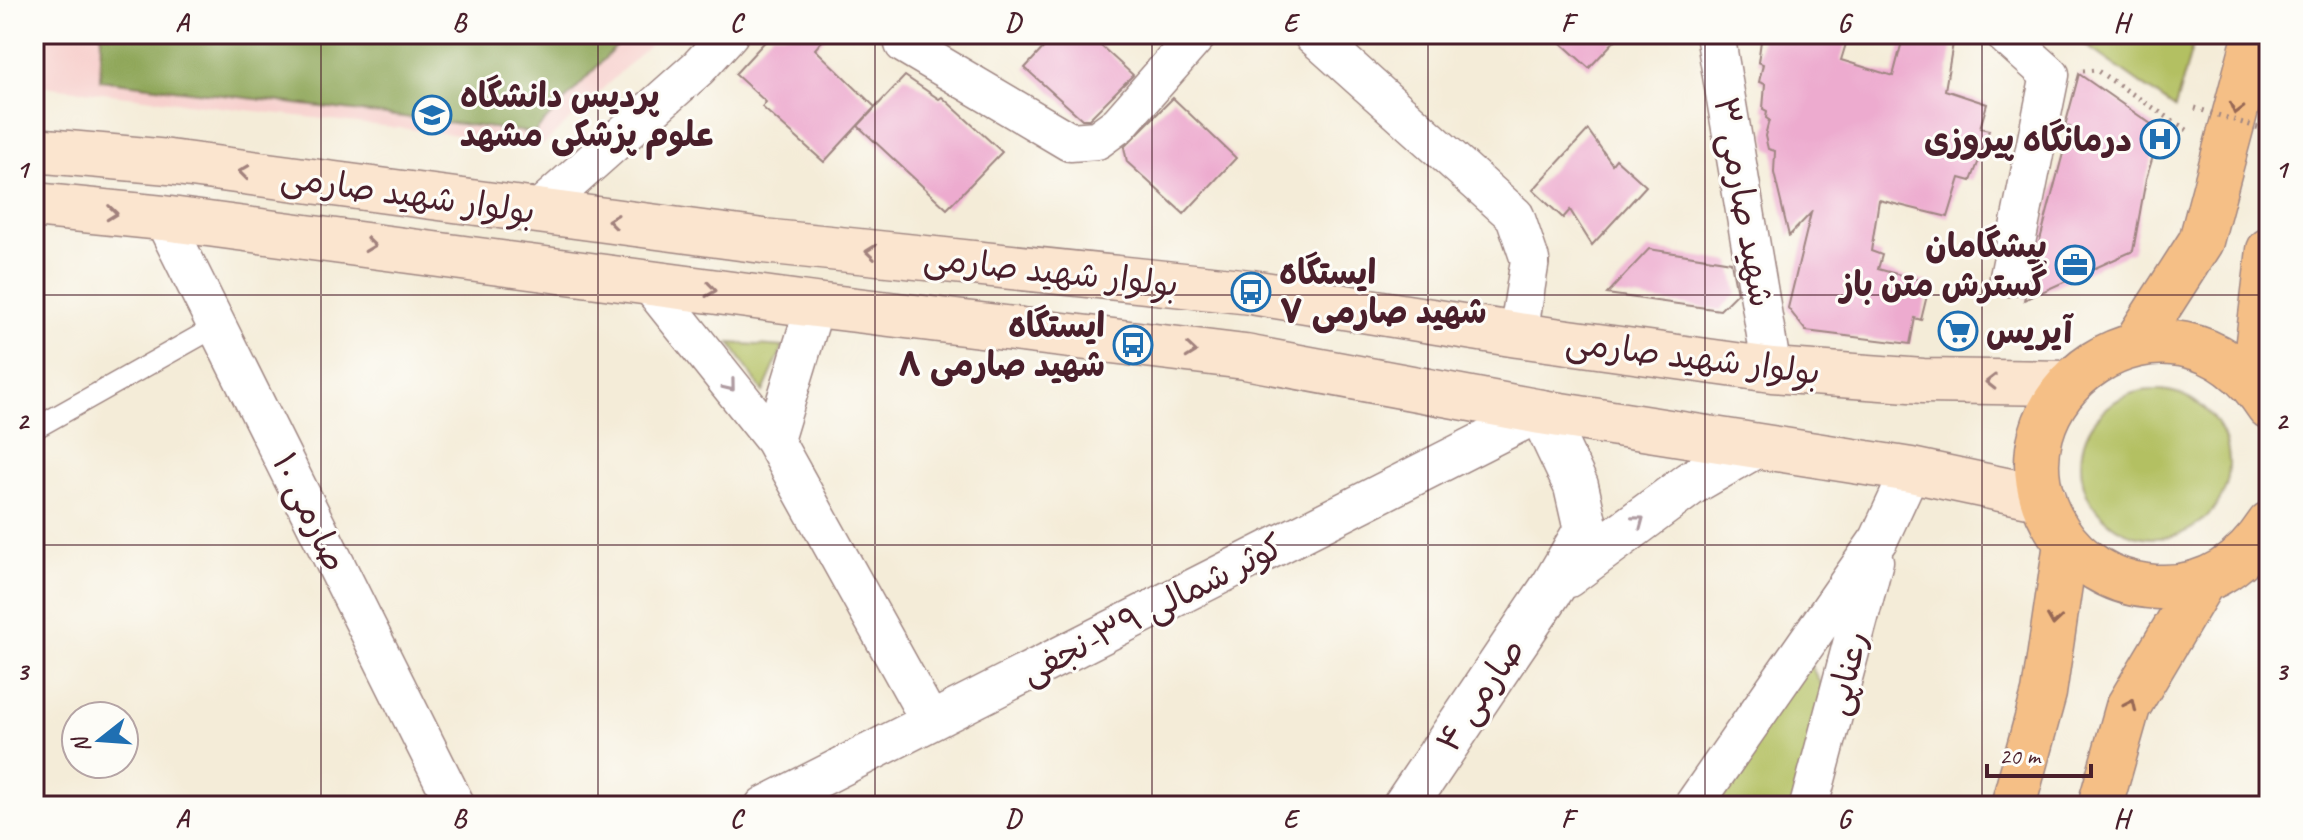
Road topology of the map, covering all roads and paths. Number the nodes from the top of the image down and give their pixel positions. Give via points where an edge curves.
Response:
1 (729, 34) edge
2 (1198, 34) edge
3 (1312, 34) edge
4 (1715, 34) edge
5 (2004, 34) edge
6 (2256, 34) edge
7 (904, 44) dead end
8 (2050, 75) junction
9 (2195, 108) dead end
10 (2178, 124) dead end
11 (2269, 131) edge
12 (34, 150) edge
13 (34, 205) edge
14 (537, 211) junction
15 (163, 218) junction
16 (2269, 250) edge
17 (2009, 277) dead end
18 (647, 281) junction
19 (815, 305) junction
20 (217, 326) junction
21 (1518, 335) junction
22 (2135, 344) junction
23 (1772, 370) junction
24 (2069, 383) junction
25 (2264, 393) edge
26 (1541, 412) junction
27 (34, 429) edge
28 (774, 440) junction
29 (1755, 446) junction
30 (1911, 470) junction
31 (2043, 498) junction
32 (2264, 537) edge
33 (1879, 539) junction
34 (2066, 543) junction
35 (2203, 581) junction
36 (1554, 585) junction
37 (930, 721) junction
38 (456, 806) edge
39 (764, 806) edge
40 (1405, 806) edge
41 (1693, 806) edge
42 (1809, 806) edge
43 (2013, 806) edge
44 (2100, 806) edge

1 - 14 street
2 - 7 street via 1119,124 1097,140 1070,142
3 - 21 street via 1515,216 1530,260
4 - 23 street, شهید صارمی ۳
5 - 8 street
6 -> 22 main road via 2201,241
8 - 10 path via 2096,70
8 - 17 street
9 - 11 path, bridge
14 -> 12 main road, بولوار شهید صارمی via 169,162
13 -> 15 main road, بولوار شهید صارمی
21 -> 14 main road, بولوار شهید صارمی via 1251,292
15 -> 18 main road, بولوار شهید صارمی
15 - 20 street, صارمی ۱۰
16 - 25 main road
18 -> 19 main road, بولوار شهید صارمی
18 -> 28 street
19 -> 26 main road, بولوار شهید صارمی via 1245,357
19 - 28 street
20 - 27 lane
20 - 38 street, صارمی ۱۰
21 - 23 main road, بولوار شهید صارمی
22 - 24 main road via 2098,358
22 - 25 main road via 2199,347 2229,361
24 -> 23 main road, بولوار شهید صارمی via 1923,381
24 - 31 main road via 2051,409 2041,438
26 - 29 main road, بولوار شهید صارمی
26 - 36 street, صارمی ۴ via 1576,486 1586,530
26 - 37 street, کوثر شمالی ۳۹-نجفی
28 - 37 street
29 - 30 main road, بولوار شهید صارمی
36 -> 29 street via 1691,483
30 - 31 main road, بولوار شهید صارمی
30 - 33 street
31 - 34 main road
32 - 35 main road via 2230,568
33 - 41 street
33 - 42 street, رعناپی
34 - 35 main road via 2094,568 2128,584 2166,588
34 -> 43 main road via 2044,693
44 -> 35 main road via 2128,707
36 - 40 street, صارمی ۴
37 - 39 street, کوثر شمالی ۳۹-نجفی

